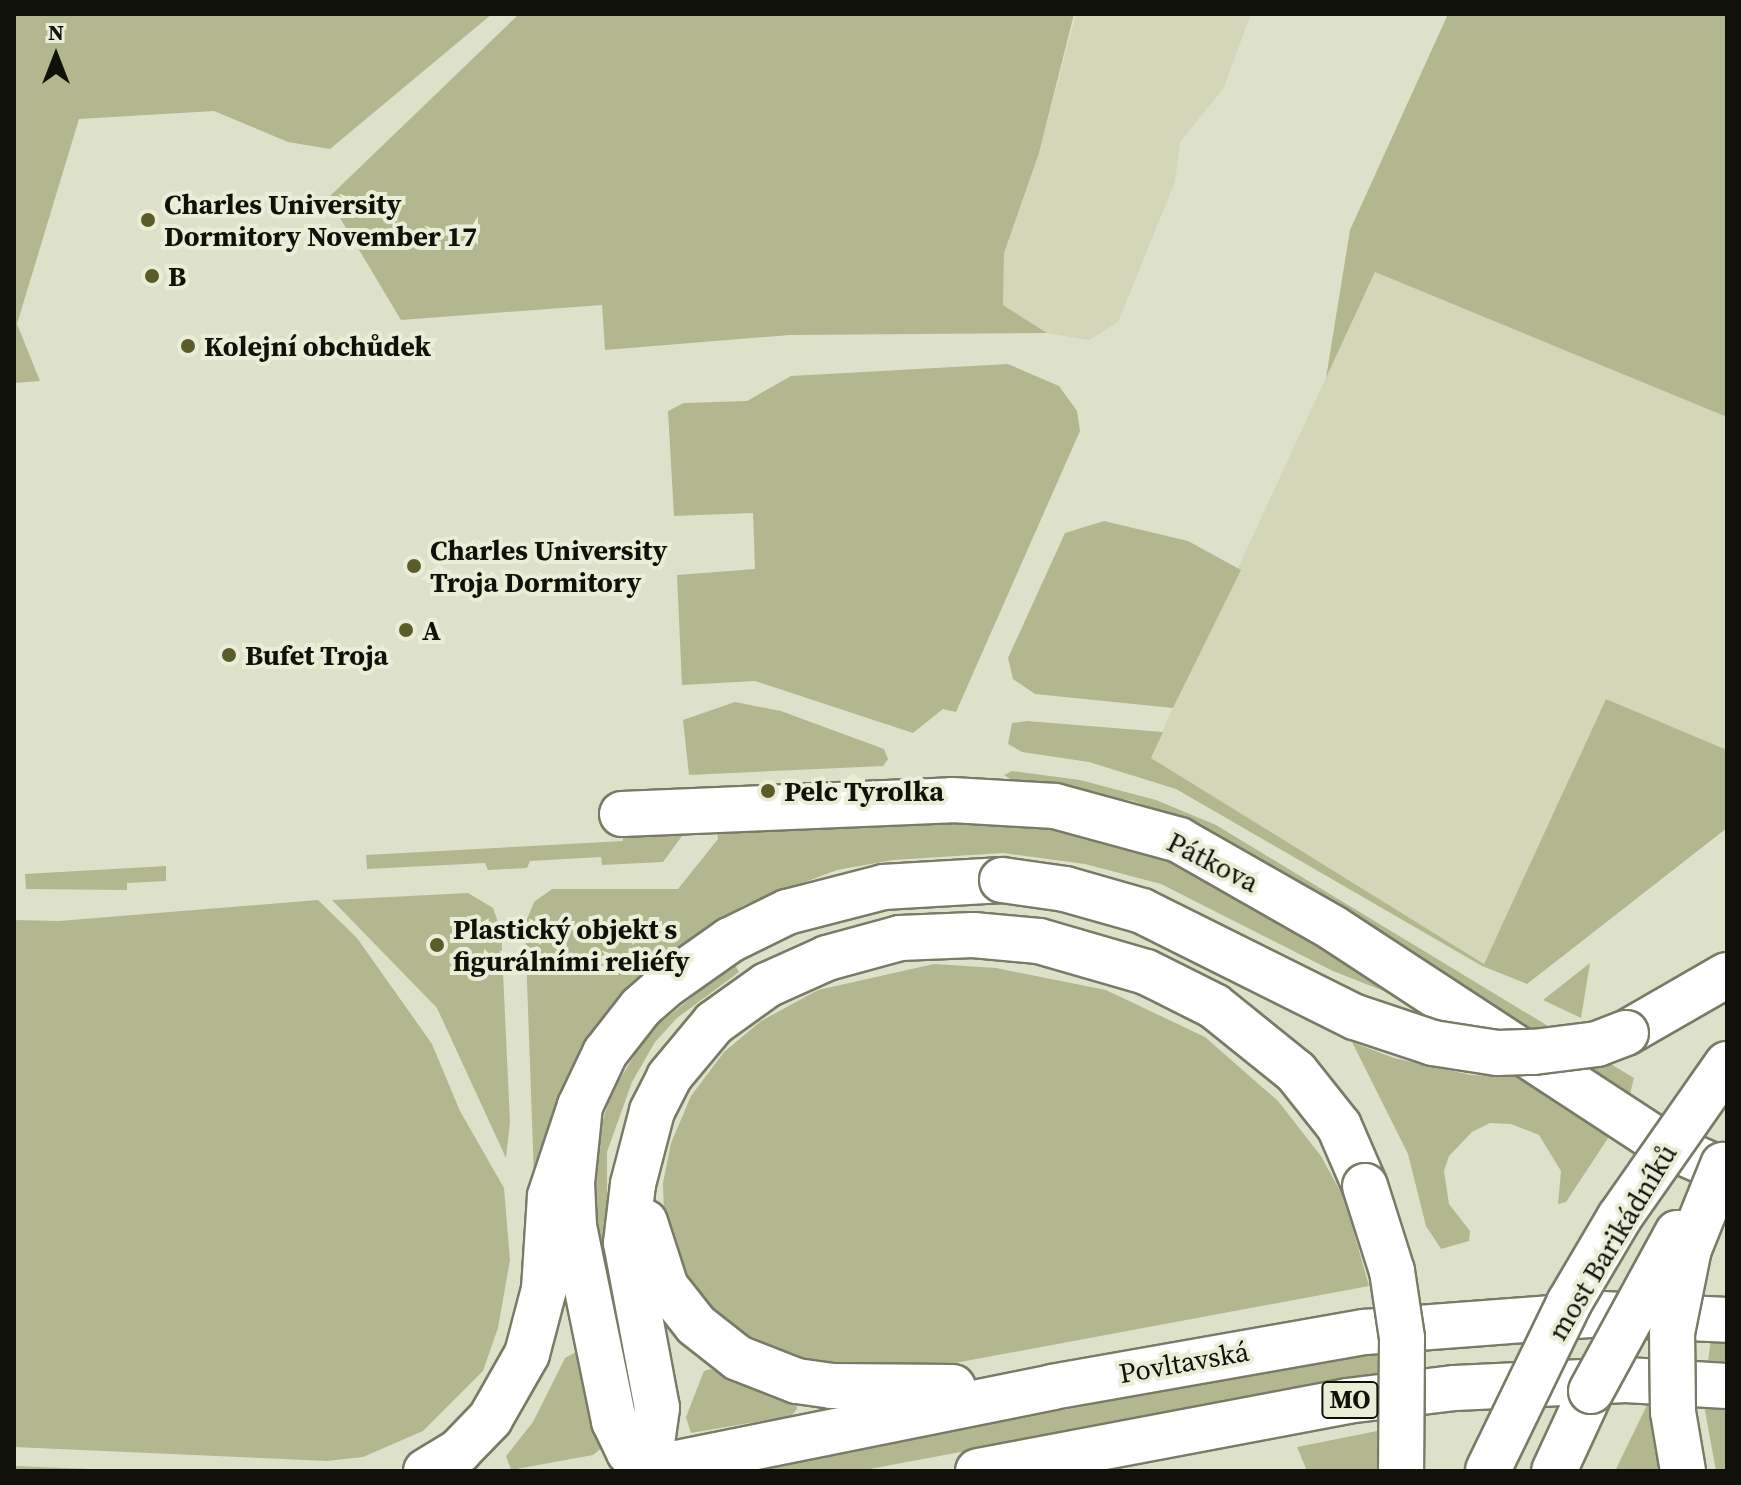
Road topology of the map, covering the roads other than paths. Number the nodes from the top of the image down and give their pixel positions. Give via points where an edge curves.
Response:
1 (622, 814) dead end
2 (1727, 975) edge
3 (1727, 1064) edge
4 (580, 1106) junction
5 (641, 1142) junction
6 (1726, 1165) edge
7 (1727, 1320) edge
8 (1727, 1386) edge
9 (1052, 1387) junction
10 (644, 1470) edge
11 (426, 1471) edge
12 (978, 1471) edge
13 (1401, 1471) edge
14 (1487, 1471) edge
15 (1554, 1471) edge
16 (1683, 1471) edge

1 - 6 main road, Pátkova via 952,800 1055,806 1179,840 1333,928 1663,1144
2 - 4 main road, bridge via 1649,1022 1597,1044 1534,1052 1467,1050 1355,1017 1142,911 1065,889 1002,880 929,881 855,892 787,912 730,940 641,1007 605,1053
3 - 14 main road, most Barikádníků, bridge via 1619,1218 1569,1303
4 - 10 main road via 572,1183 580,1269 614,1421
4 - 11 main road via 550,1196 544,1289 527,1354 490,1419 459,1451
5 - 9 main road via 642,1202 654,1263 680,1306 714,1343 738,1358 797,1381 831,1386
5 - 10 main road via 626,1243 657,1408 656,1440
5 - 13 main road, bridge via 669,1077 689,1048 767,985 876,943 937,935 998,936 1105,957 1179,987 1254,1034 1319,1098 1339,1126 1392,1271 1404,1366
6 - 15 main road, most Barikádníků, bridge via 1623,1330
6 - 16 main road, bridge via 1689,1249 1672,1333 1673,1412
7 - 9 main road, Povltavská / MO via 1602,1314 1448,1322 1252,1349
8 - 12 main road, MO via 1626,1380 1455,1388 1300,1409
9 - 10 main road, Povltavská / MO

